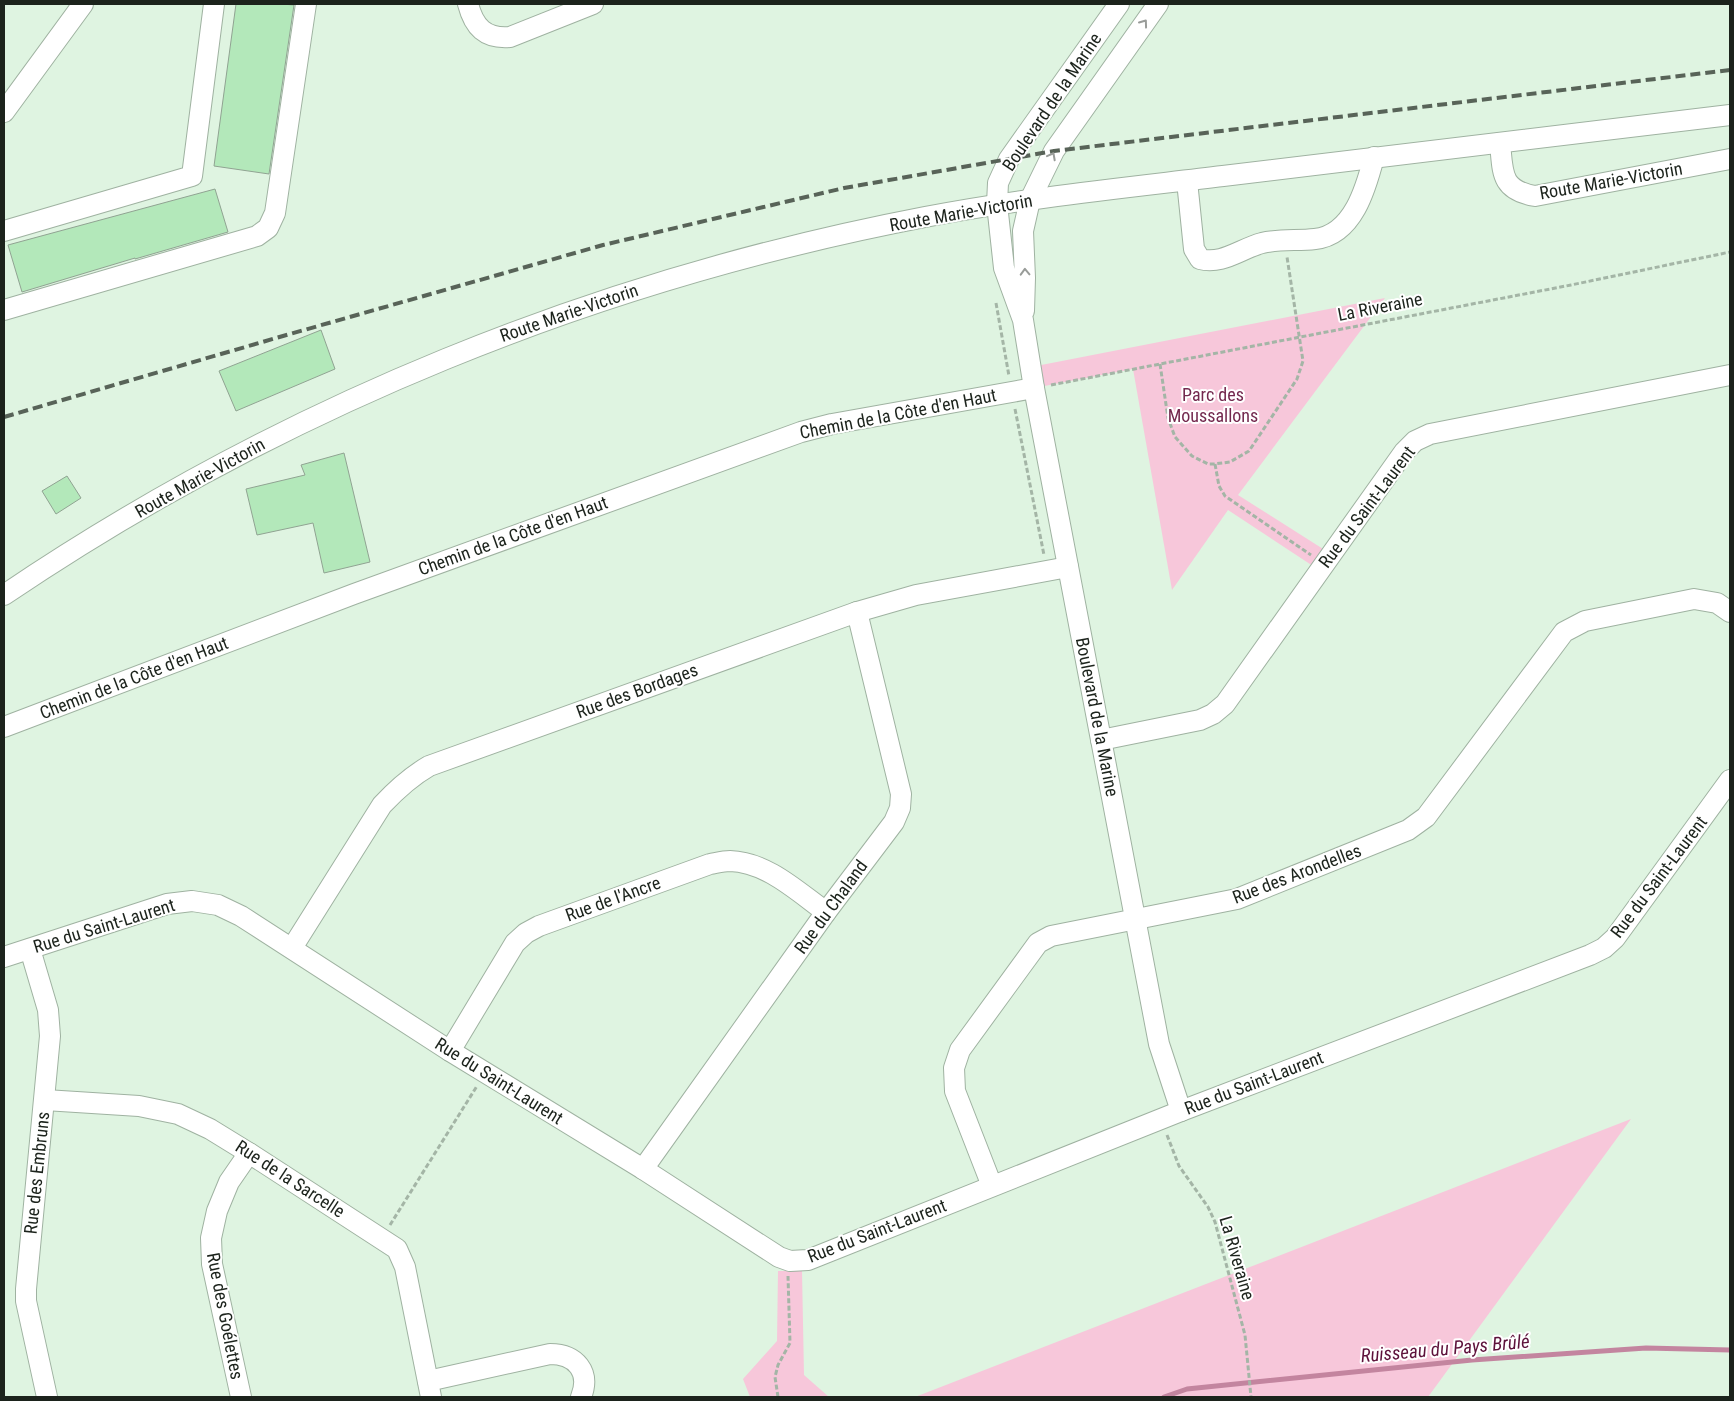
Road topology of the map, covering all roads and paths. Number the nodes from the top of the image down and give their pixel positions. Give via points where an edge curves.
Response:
1 (83, 4) edge
2 (214, 4) edge
3 (306, 4) edge
4 (468, 4) edge
5 (593, 4) edge
6 (1119, 4) edge
7 (1158, 4) edge
8 (4, 112) edge
9 (1730, 115) edge
10 (1500, 143) junction
11 (1374, 157) junction
12 (1730, 159) edge
13 (1187, 181) junction
14 (1030, 200) junction
15 (997, 204) junction
16 (4, 230) edge
17 (1284, 241) junction
18 (1730, 252) edge
19 (4, 310) edge
20 (1023, 320) junction
21 (1299, 337) junction
22 (1160, 364) junction
23 (1730, 375) edge
24 (1034, 388) junction
25 (1012, 392) junction
26 (1214, 464) junction
27 (1324, 564) junction
28 (1068, 567) junction
29 (1047, 570) junction
30 (4, 595) edge
31 (857, 612) junction
32 (1730, 612) edge
33 (4, 727) edge
34 (1101, 740) junction
35 (1730, 780) edge
36 (826, 912) junction
37 (1135, 920) junction
38 (292, 948) junction
39 (30, 949) junction
40 (4, 957) edge
41 (450, 1051) junction
42 (486, 1073) junction
43 (45, 1100) junction
44 (1181, 1111) junction
45 (250, 1153) junction
46 (643, 1169) junction
47 (992, 1186) junction
48 (382, 1238) junction
49 (790, 1261) junction
50 (430, 1389) edge
51 (47, 1397) edge
52 (241, 1397) edge
53 (581, 1397) edge
54 (778, 1397) edge
55 (1251, 1397) edge

1 - 8 street
2 - 16 street via 192,176
3 - 19 street via 275,213 268,228 257,236
4 - 5 street via 480,29 502,38
6 - 15 street, Boulevard de la Marine via 1010,159 998,183
14 -> 7 street, Boulevard de la Marine via 1054,151
9 - 10 street, Route Marie-Victorin
10 - 11 street, Route Marie-Victorin
10 - 12 street, Route Marie-Victorin via 1504,176 1512,188 1535,196
11 - 13 street, Route Marie-Victorin
11 - 17 street via 1366,188 1347,222 1336,233 1318,239
13 - 14 street, Route Marie-Victorin
13 - 17 street via 1194,249 1200,259 1210,261 1260,243
14 - 15 street, Route Marie-Victorin
20 -> 14 street, Boulevard de la Marine via 1023,231
15 - 20 street, Boulevard de la Marine via 1004,268
15 - 30 street, Route Marie-Victorin via 855,232 713,267 639,288 477,345 341,405 241,454 101,533
17 - 21 path
18 - 21 path, La Riveraine
20 - 24 street, Boulevard de la Marine
21 - 22 path, La Riveraine
21 - 26 path via 1303,361 1297,379 1248,450 1230,462
22 - 24 path, La Riveraine
22 - 26 path via 1168,418 1175,437 1192,456
23 - 27 street, Rue du Saint-Laurent via 1430,434 1415,441 1404,452
24 - 25 street, Chemin de la Côte d'en Haut
24 - 28 street, Boulevard de la Marine
25 - 29 path
25 - 33 street, Chemin de la Côte d'en Haut via 801,432 354,594
26 - 27 path via 1224,496
27 - 34 street, Rue du Saint-Laurent via 1225,704 1213,714 1200,720
28 - 29 street, Rue des Bordages
28 - 34 street, Boulevard de la Marine
29 - 31 street, Rue des Bordages via 916,595
31 - 36 street, Rue du Chaland via 901,801 894,822
31 - 38 street, Rue des Bordages via 429,766 415,774 398,787 382,806
32 - 37 street, Rue des Arondelles via 1717,603 1694,598 1585,621 1564,632 1426,817 1408,830 1237,899
34 - 37 street, Boulevard de la Marine
35 - 44 street, Rue du Saint-Laurent via 1615,938 1604,948
36 - 41 street, Rue de l'Ancre via 769,872 750,864 729,861 710,864 539,926 515,943
36 - 46 street, Rue du Chaland
37 - 44 street, Boulevard de la Marine via 1159,1044
37 - 47 street, Rue des Arondelles via 1051,936 1038,943 960,1050 954,1068 955,1091
38 - 39 street, Rue du Saint-Laurent via 241,916 218,905 192,900 167,904
38 - 41 street, Rue du Saint-Laurent
39 - 40 street, Rue du Saint-Laurent
39 - 43 street, Rue des Embruns via 48,1010 50,1036
41 - 42 street, Rue du Saint-Laurent
42 - 46 street, Rue du Saint-Laurent
42 - 48 path
43 - 45 street, Rue de la Sarcelle via 139,1106 178,1114
43 - 51 street, Rue des Embruns via 26,1289 28,1315
44 - 47 street, Rue du Saint-Laurent
44 - 55 path, La Riveraine via 1166,1132 1179,1166 1215,1222 1245,1335
45 - 48 street, Rue de la Sarcelle
45 - 52 street, Rue des Goélettes via 229,1182 217,1211 211,1238 212,1264
46 - 49 street, Rue du Saint-Laurent
47 - 49 street, Rue du Saint-Laurent via 808,1260
48 - 50 street, Rue de la Sarcelle via 397,1249 406,1267
49 - 54 path via 790,1343 778,1365
50 - 53 street, Rue de la Sarcelle via 550,1354 560,1354 570,1357 582,1372 585,1383

